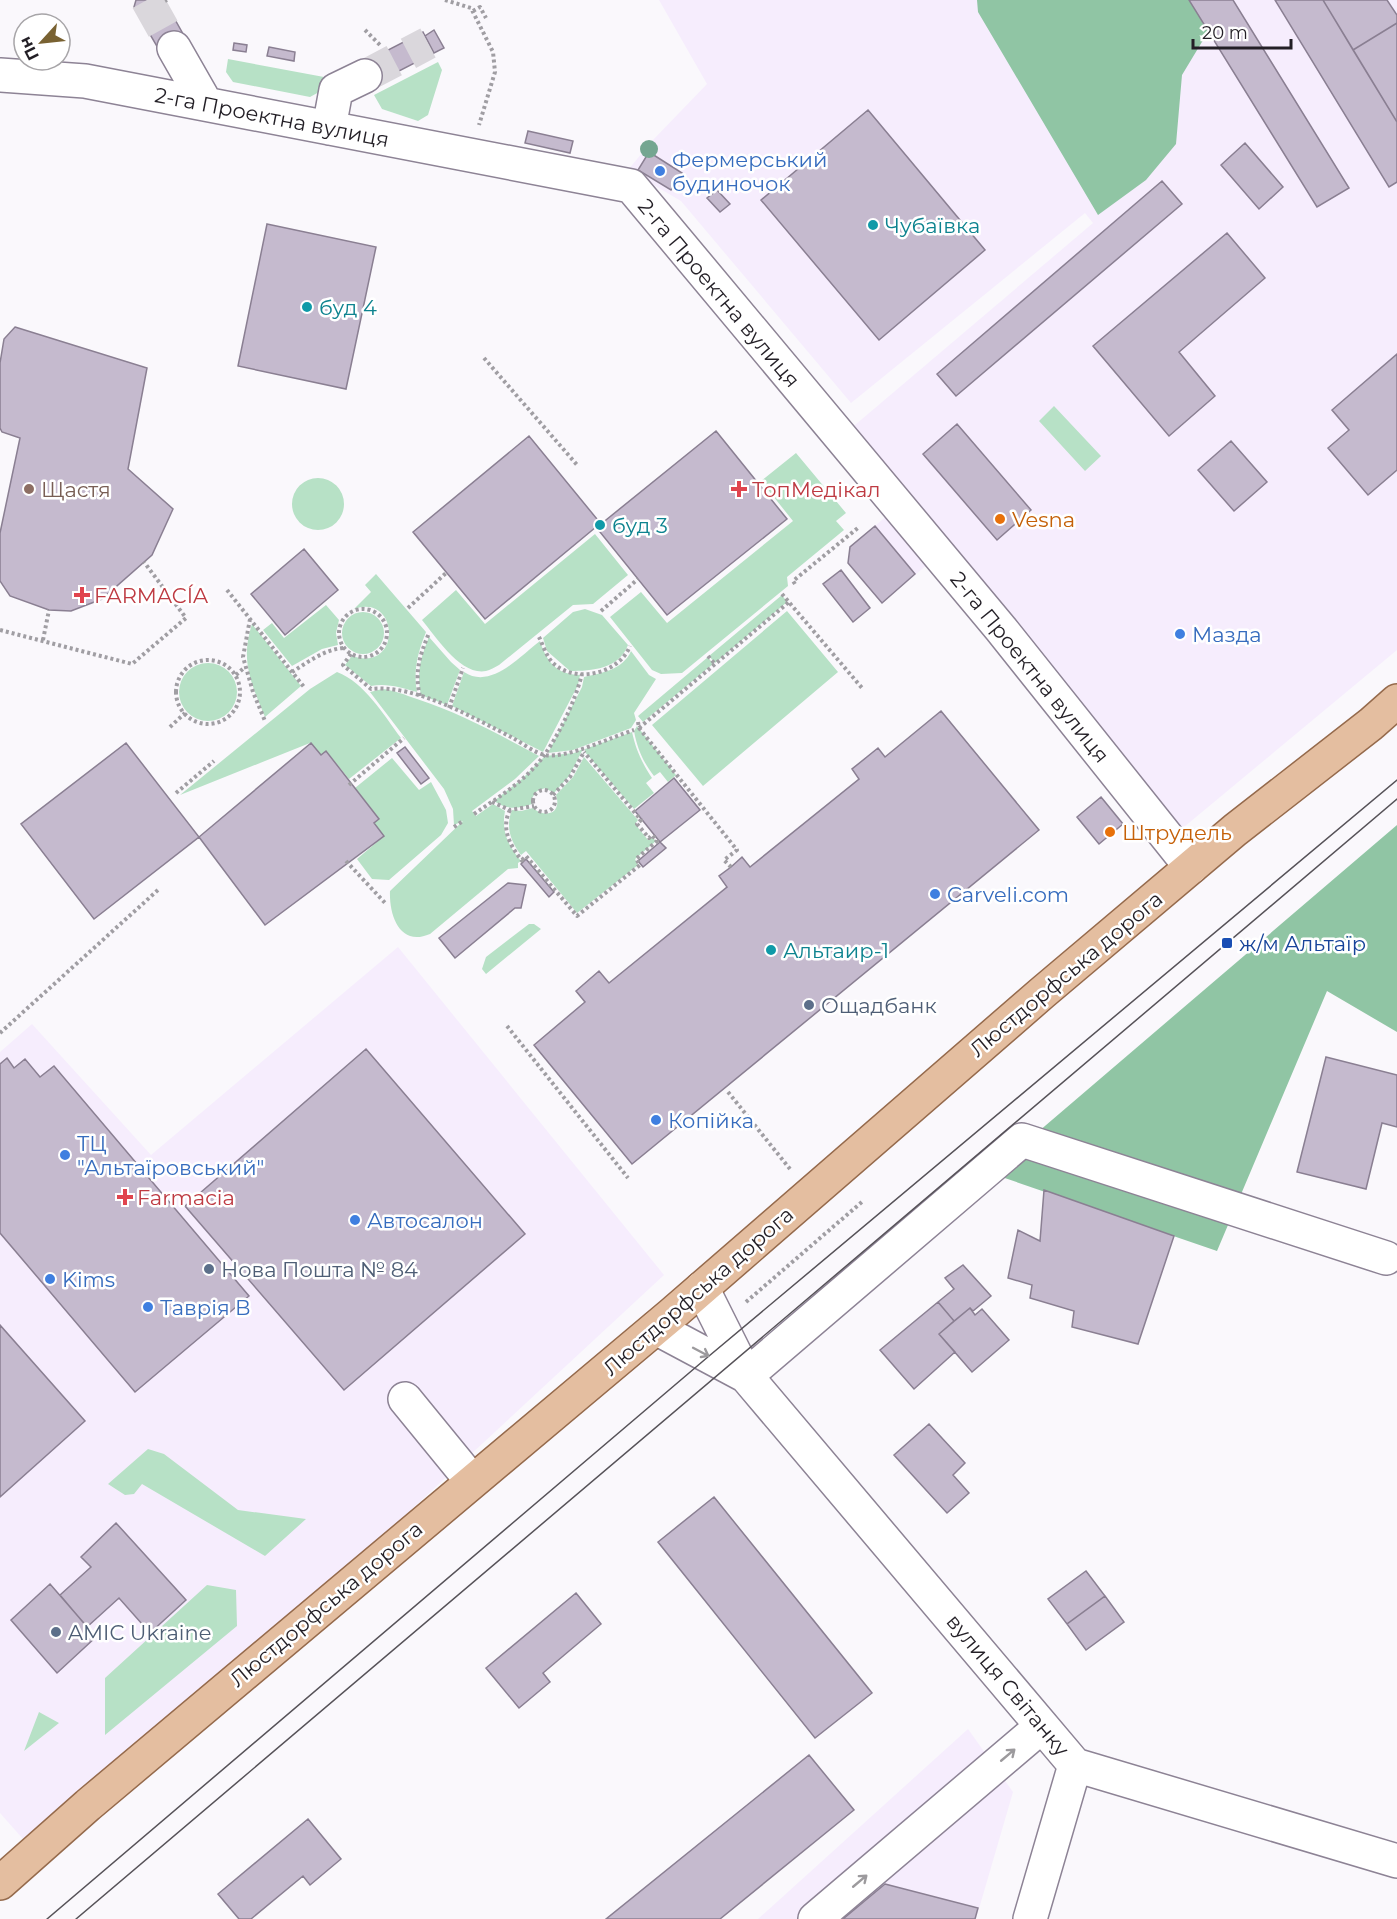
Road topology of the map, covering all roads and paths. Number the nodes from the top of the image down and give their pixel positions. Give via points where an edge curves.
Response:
1 (445, 0) edge
2 (473, 11) junction
3 (486, 18) dead end
4 (365, 30) dead end
5 (382, 47) dead end
6 (174, 48) tunnel mouth
7 (0, 75) edge
8 (365, 76) tunnel mouth
9 (206, 104) junction
10 (481, 122) dead end
11 (329, 128) junction
12 (484, 358) dead end
13 (578, 466) dead end
14 (859, 527) dead end
15 (144, 562) dead end
16 (447, 573) dead end
17 (638, 579) dead end
18 (795, 585) dead end
19 (227, 590) dead end
20 (782, 594) dead end
21 (789, 602) junction
22 (408, 608) dead end
23 (49, 610) dead end
24 (601, 611) dead end
25 (250, 618) junction
26 (0, 630) edge
27 (429, 633) dead end
28 (539, 637) dead end
29 (42, 640) junction
30 (630, 646) dead end
31 (345, 648) junction
32 (351, 654) junction
33 (708, 656) dead end
34 (715, 664) junction
35 (245, 667) junction
36 (463, 668) dead end
37 (292, 672) junction
38 (582, 674) junction
39 (236, 675) junction
40 (304, 687) dead end
41 (862, 688) dead end
42 (420, 696) junction
43 (1397, 701) edge
44 (449, 708) junction
45 (185, 713) junction
46 (265, 721) dead end
47 (638, 722) dead end
48 (170, 727) dead end
49 (639, 728) junction
50 (633, 730) dead end
51 (404, 738) dead end
52 (584, 750) junction
53 (545, 755) junction
54 (214, 761) dead end
55 (349, 785) dead end
56 (176, 793) dead end
57 (553, 795) junction
58 (492, 802) junction
59 (534, 806) junction
60 (510, 810) junction
61 (474, 814) dead end
62 (463, 821) dead end
63 (454, 827) dead end
64 (346, 861) dead end
65 (731, 867) dead end
66 (1191, 867) junction
67 (158, 890) dead end
68 (386, 904) dead end
69 (507, 1026) dead end
70 (0, 1033) edge
71 (728, 1092) dead end
72 (628, 1178) dead end
73 (810, 1195) junction
74 (863, 1201) dead end
75 (1386, 1258) dead end
76 (702, 1288) junction
77 (738, 1309) dead end
78 (656, 1328) junction
79 (746, 1376) junction
80 (405, 1399) dead end
81 (472, 1481) junction
82 (1042, 1726) junction
83 (1075, 1765) junction
84 (1397, 1861) edge
85 (0, 1883) edge
86 (815, 1919) edge
87 (1030, 1919) edge

1 - 2 path
2 - 3 path via 480,7
2 - 10 path via 493,52 495,72
4 - 5 path
6 - 9 street
7 - 9 street, 2-га Проектна вулиця via 85,81
8 - 11 street via 336,90
9 - 11 street, 2-га Проектна вулиця
11 - 66 street, 2-га Проектна вулиця via 631,186 1002,629
12 - 13 path
14 - 18 path via 793,581
15 - 29 path via 186,618 132,664
16 - 22 path
17 - 24 path
19 - 25 path
20 - 21 path
21 - 34 path
21 - 41 path
23 - 29 path
25 - 35 path via 243,657
25 - 37 path
26 - 29 path
27 - 42 path via 418,658 416,682
28 - 38 path via 553,663 570,673
30 - 38 path via 619,663
31 - 32 path
31 - 32 path via 339,633 341,622 349,613 369,609 378,614 387,631 379,651 370,656
31 - 37 path via 324,652
32 - 42 path via 343,664 371,689 393,688
33 - 34 path
34 - 49 path
35 - 39 path
35 - 46 path
36 - 44 path
37 - 40 path
38 - 53 path
39 - 45 path via 239,699 224,720 199,723
39 - 45 path via 218,661 195,663 186,669 176,693
42 - 44 path
43 - 66 main road, Люстдорфська дорога
44 - 53 path
45 - 48 path
47 - 49 path
49 - 65 path via 737,849 724,860
50 - 52 path
51 - 55 path
52 - 53 path
52 - 57 path via 570,777
52 - 60 path via 641,820 637,824 648,838 652,835 657,841 636,860 640,865 577,916 526,856 523,861 510,844 506,825
53 - 58 path
54 - 56 path
57 - 59 path via 544,789 537,792
57 - 59 path via 552,810 539,812
58 - 60 path
58 - 61 path
59 - 60 path
62 - 63 path
64 - 68 path
66 - 73 main road, Люстдорфська дорога
67 - 70 path
69 - 72 path
71 - 73 path
73 - 76 main road, Люстдорфська дорога
74 - 77 path
75 - 79 street via 1022,1140
76 - 78 main road, Люстдорфська дорога
76 - 79 street, вулиця Світанку
78 -> 79 street, вулиця Світанку
78 - 81 main road, Люстдорфська дорога
79 - 82 street, вулиця Світанку
80 - 81 street
81 - 85 main road, Люстдорфська дорога
82 - 83 street, вулиця Світанку
86 -> 82 street
83 - 84 street, вулиця Світанку
83 - 87 street

